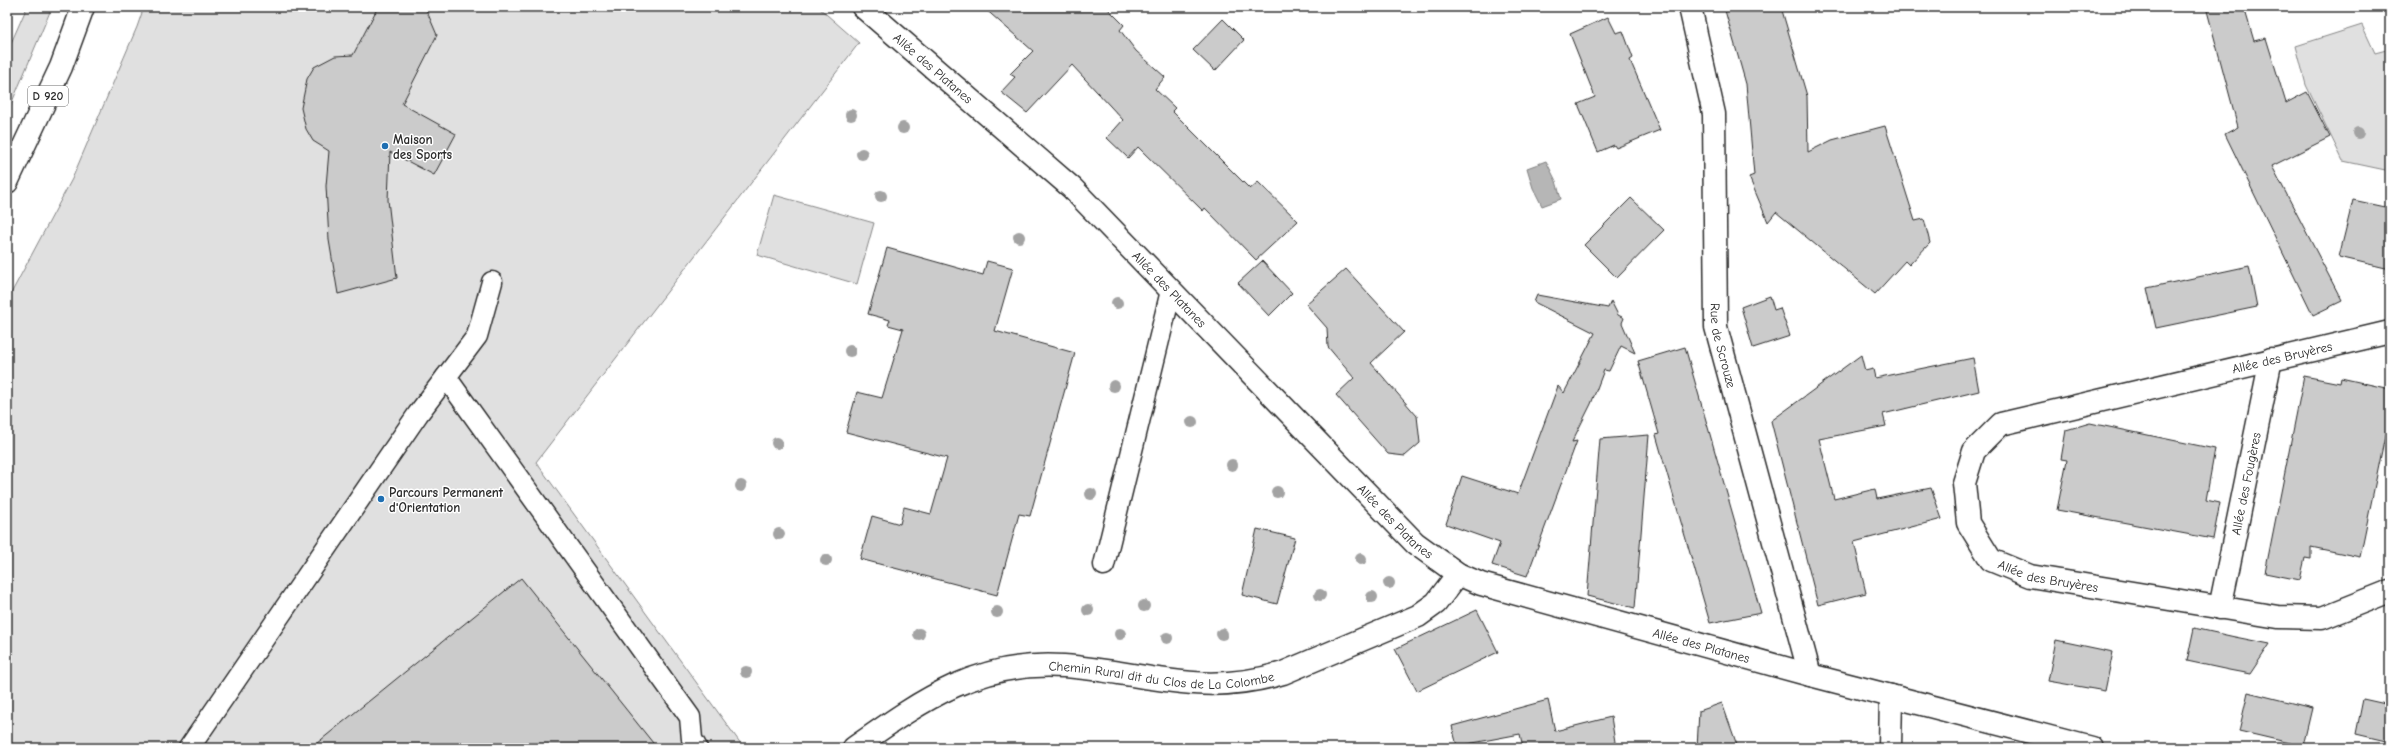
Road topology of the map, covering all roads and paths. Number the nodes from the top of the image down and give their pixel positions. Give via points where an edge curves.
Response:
1 (83, 7) edge
2 (863, 7) edge
3 (1690, 7) edge
4 (7, 182) edge
5 (492, 282) dead end
6 (1171, 291) junction
7 (2390, 332) edge
8 (2270, 359) junction
9 (446, 377) junction
10 (1104, 565) dead end
11 (1458, 574) junction
12 (2390, 592) edge
13 (2220, 608) junction
14 (1810, 675) junction
15 (1891, 696) junction
16 (189, 748) edge
17 (697, 748) edge
18 (854, 748) edge
19 (1890, 748) edge
20 (2092, 748) edge

1 - 4 street, D 920 via 61,66
2 - 6 street, Allée des Platanes via 1072,188
3 - 14 street, Rue de Scrouze via 1714,114 1716,327
5 - 9 lane via 477,336
6 - 10 lane
6 - 11 street, Allée des Platanes via 1415,543
7 - 8 street, Allée des Bruyères
8 - 13 street, Allée des Fougères
8 - 13 street, Allée des Bruyères via 2001,424 1974,451 1964,483 1968,523 1991,560 2030,576
9 - 16 lane
9 - 17 lane via 690,717 692,739
11 - 14 street, Allée des Platanes via 1481,584
11 - 18 street, Chemin Rural dit du Clos de La Colombe via 1436,604 1418,616 1283,673 1262,679 1201,685 1063,666 989,673 954,685 920,702
12 - 13 street, Allée des Bruyères via 2322,618 2278,617
14 - 15 street, Allée des Platanes
15 - 19 street
15 - 20 street, Allée des Platanes

